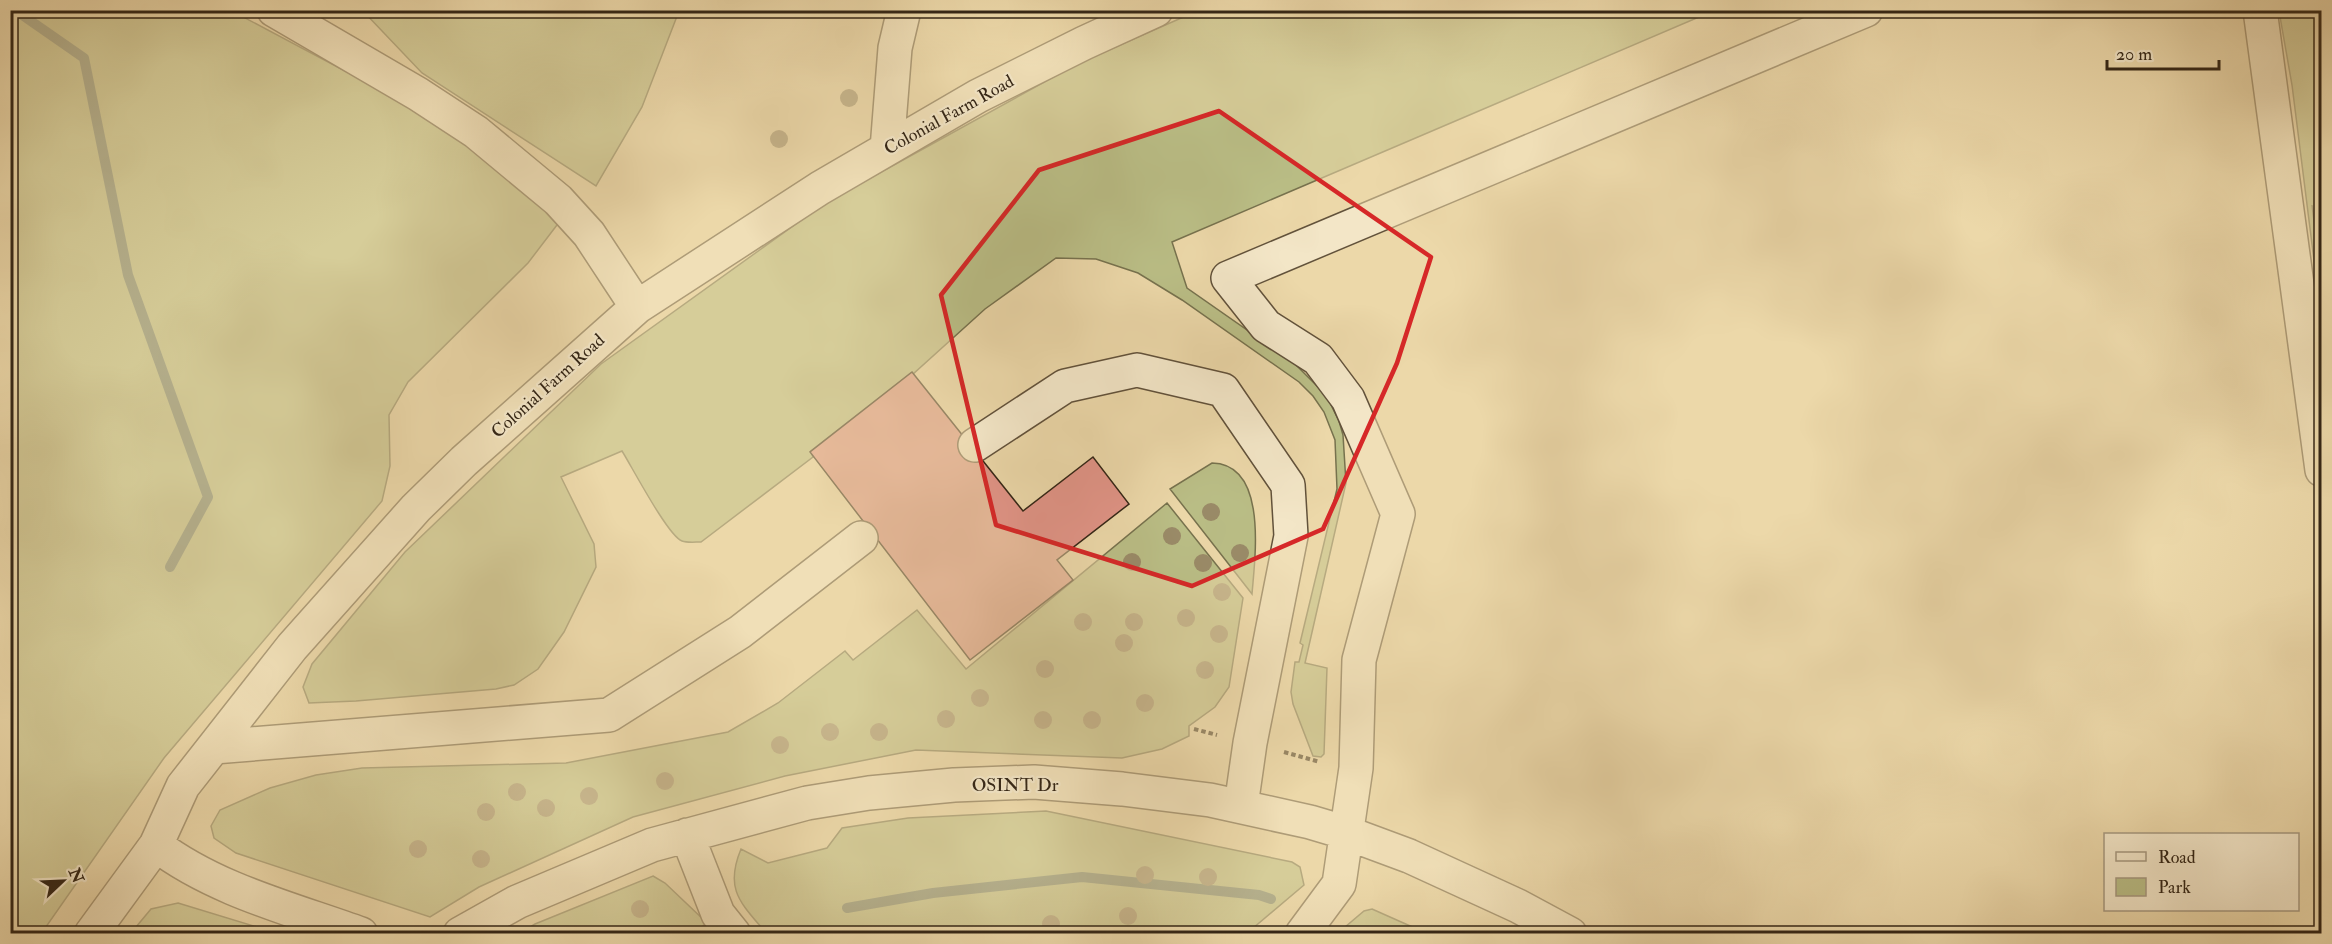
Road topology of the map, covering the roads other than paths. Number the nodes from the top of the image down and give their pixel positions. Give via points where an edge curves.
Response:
1 (274, 10) edge
2 (904, 10) edge
3 (1156, 10) edge
4 (1866, 10) edge
5 (2260, 10) edge
6 (887, 149) junction
7 (637, 307) junction
8 (975, 445) dead end
9 (2322, 470) edge
10 (861, 538) dead end
11 (214, 747) junction
12 (1241, 806) junction
13 (1347, 833) junction
14 (687, 835) junction
15 (156, 845) junction
16 (91, 933) edge
17 (361, 933) edge
18 (460, 933) edge
19 (734, 933) edge
20 (1302, 933) edge
21 (1570, 933) edge

1 - 7 street via 476,132 558,200 589,234
2 - 6 street via 895,48
3 - 6 street, Colonial Farm Road via 989,91
4 - 13 street via 1228,278 1266,326 1318,358 1348,399 1398,514 1359,660 1356,768
5 - 9 street
6 - 7 street, Colonial Farm Road
7 - 11 street, Colonial Farm Road via 416,508 292,647
8 - 12 street via 1065,386 1137,369 1223,390 1288,484 1291,536
10 - 11 street via 740,632 609,715
11 - 15 street, Colonial Farm Road via 183,786
12 - 13 street, OSINT Dr
12 - 14 street, OSINT Dr via 1122,789 1034,782 954,785 807,803
13 - 20 street via 1339,884
13 - 21 street, OSINT Dr via 1437,869
14 - 18 street, OSINT Dr via 652,845 518,902
14 - 19 street via 718,914
15 - 16 street, Colonial Farm Road
15 - 17 street via 176,861 207,876

